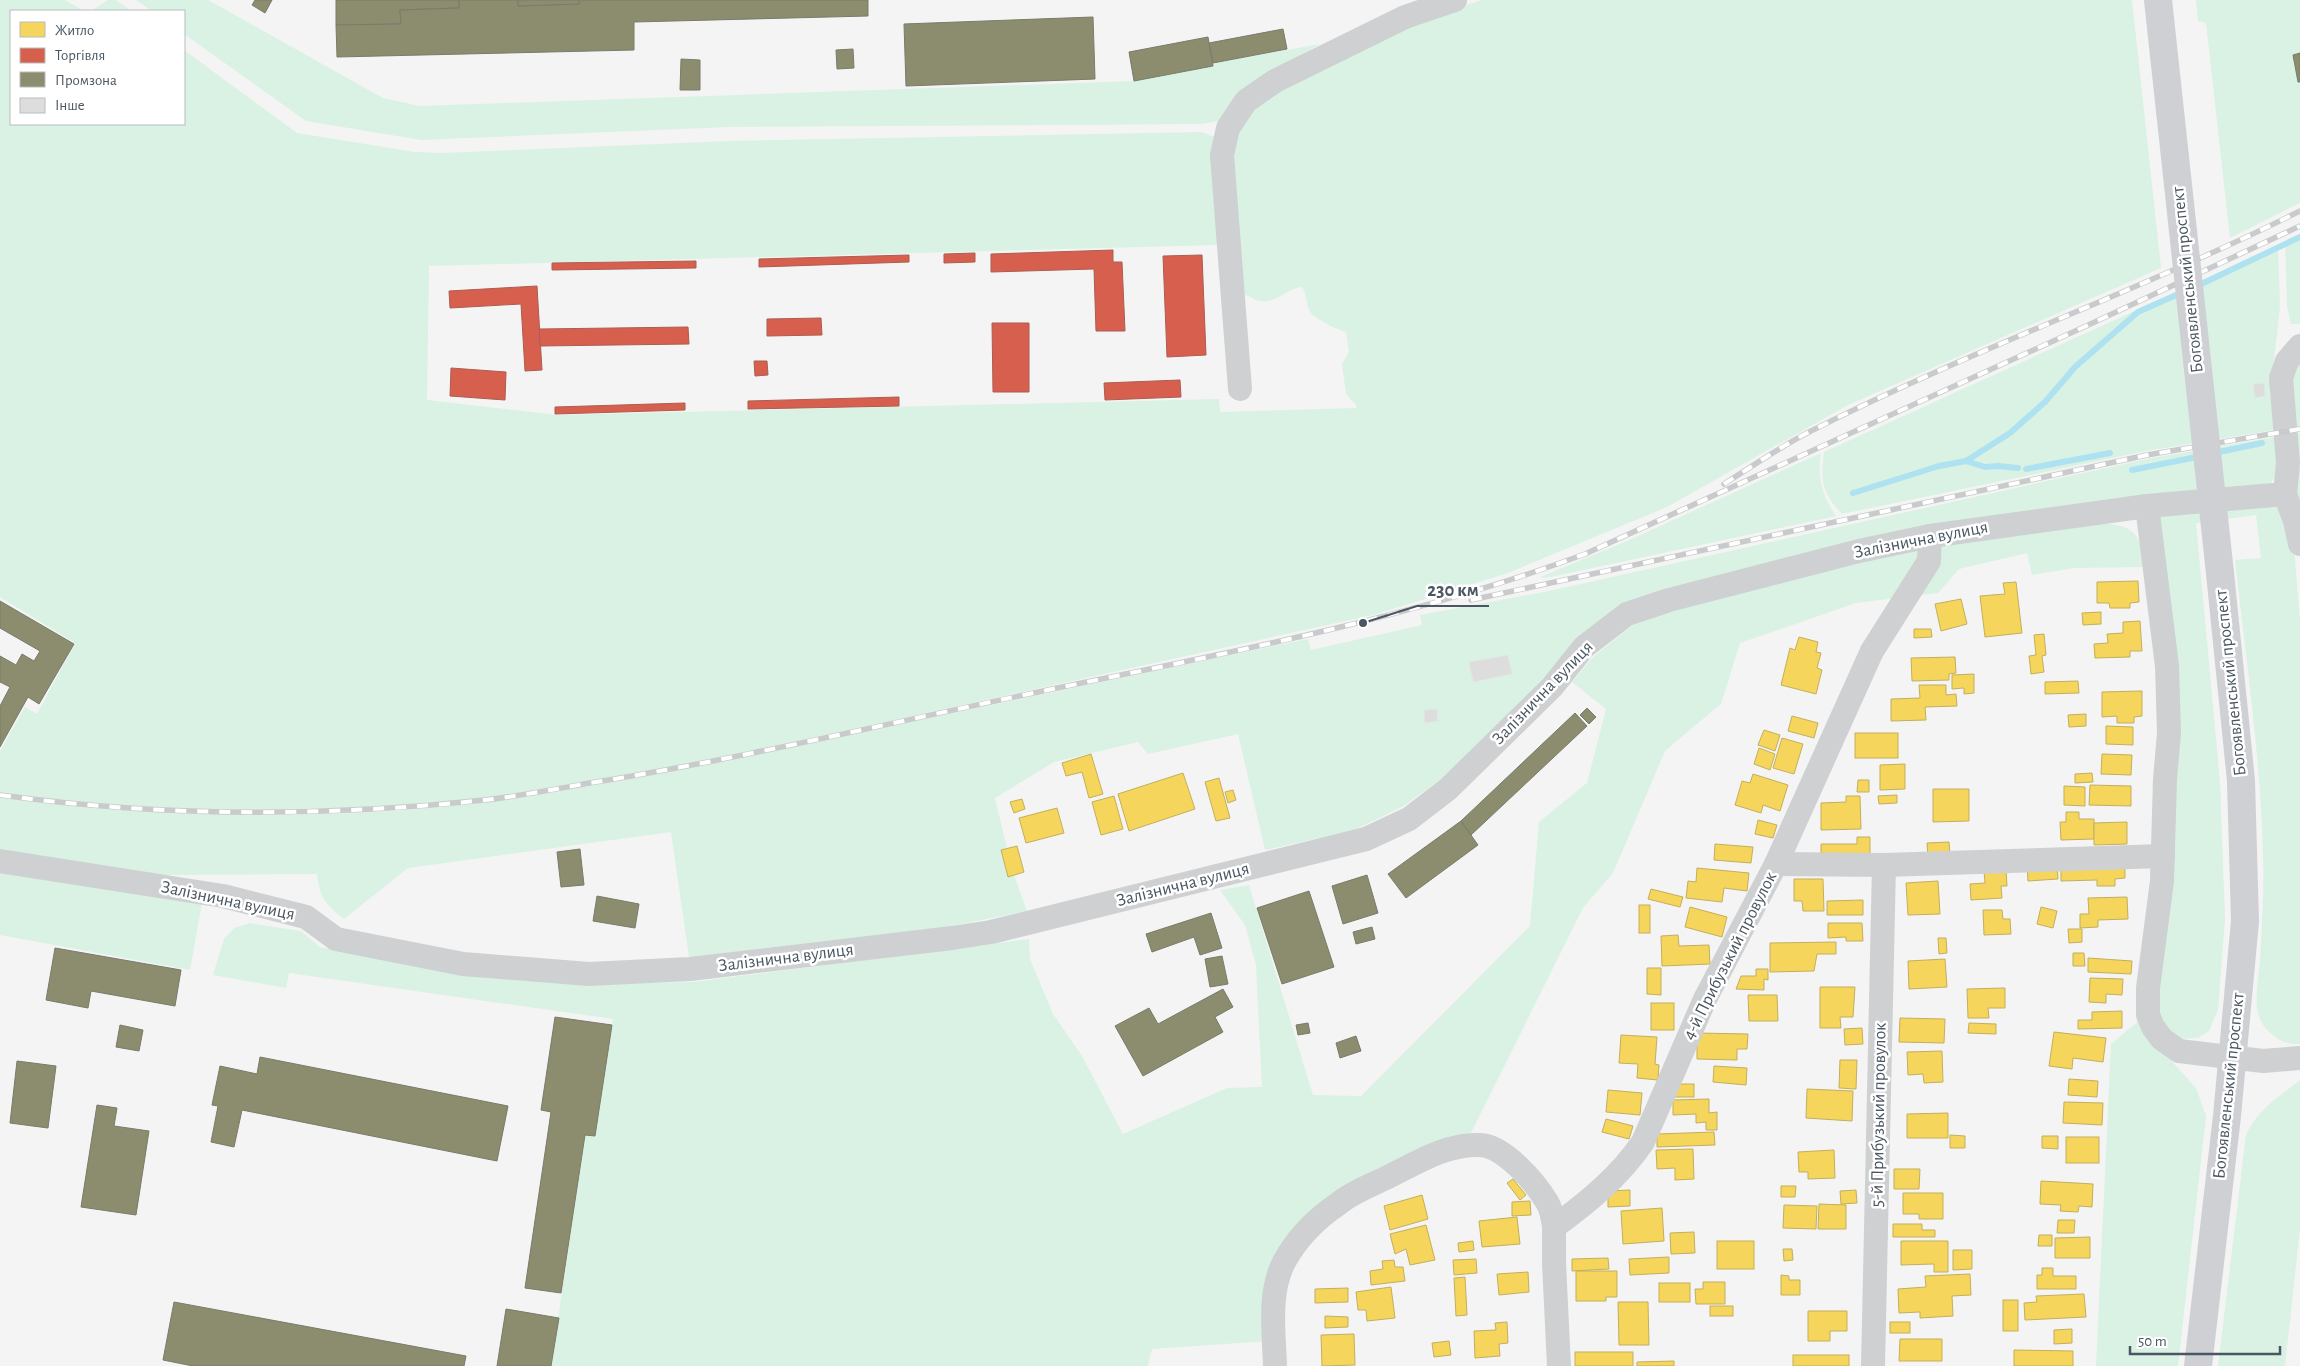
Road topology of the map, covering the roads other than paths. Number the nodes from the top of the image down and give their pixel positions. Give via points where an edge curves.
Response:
1 (1455, 0) edge
2 (2158, 0) edge
3 (2296, 349) edge
4 (1240, 389) dead end
5 (2285, 494) junction
6 (2147, 506) junction
7 (1930, 536) junction
8 (2300, 544) edge
9 (2163, 856) junction
10 (0, 861) edge
11 (1776, 864) junction
12 (1884, 865) junction
13 (2300, 1058) edge
14 (2233, 1059) junction
15 (1554, 1228) junction
16 (1274, 1366) edge
17 (1560, 1366) edge
18 (1873, 1366) edge
19 (2198, 1366) edge

1 - 4 street via 1405,18 1275,81 1246,101 1228,128 1222,155
2 - 14 main road, Богоявленський проспект, bridge via 2238,747 2245,921
3 - 5 street via 2283,368 2281,378 2288,462
5 - 6 street, Залізнична вулиця
5 - 8 street
6 - 7 street, Залізнична вулиця
6 - 9 street via 2167,666 2169,733
7 - 10 street, Залізнична вулиця via 1678,597 1626,614 1584,647 1552,687 1448,789 1409,819 1366,839 991,932 690,969 589,974 463,964 336,938 306,917 222,896
7 - 11 street, 4-й Прибузький провулок via 1929,561 1872,651
9 - 12 street
9 - 14 street via 2148,988 2148,1015 2162,1039 2179,1051
11 - 12 street
11 - 15 street, 4-й Прибузький провулок via 1705,999 1643,1142 1631,1159 1592,1198
12 - 18 street, 5-й Прибузький провулок
13 - 14 street
14 - 19 main road, Богоявленський проспект
15 - 16 street via 1548,1202 1519,1168 1491,1147 1467,1146 1441,1152 1368,1187 1339,1203 1310,1227 1283,1264 1274,1297
15 - 17 street

